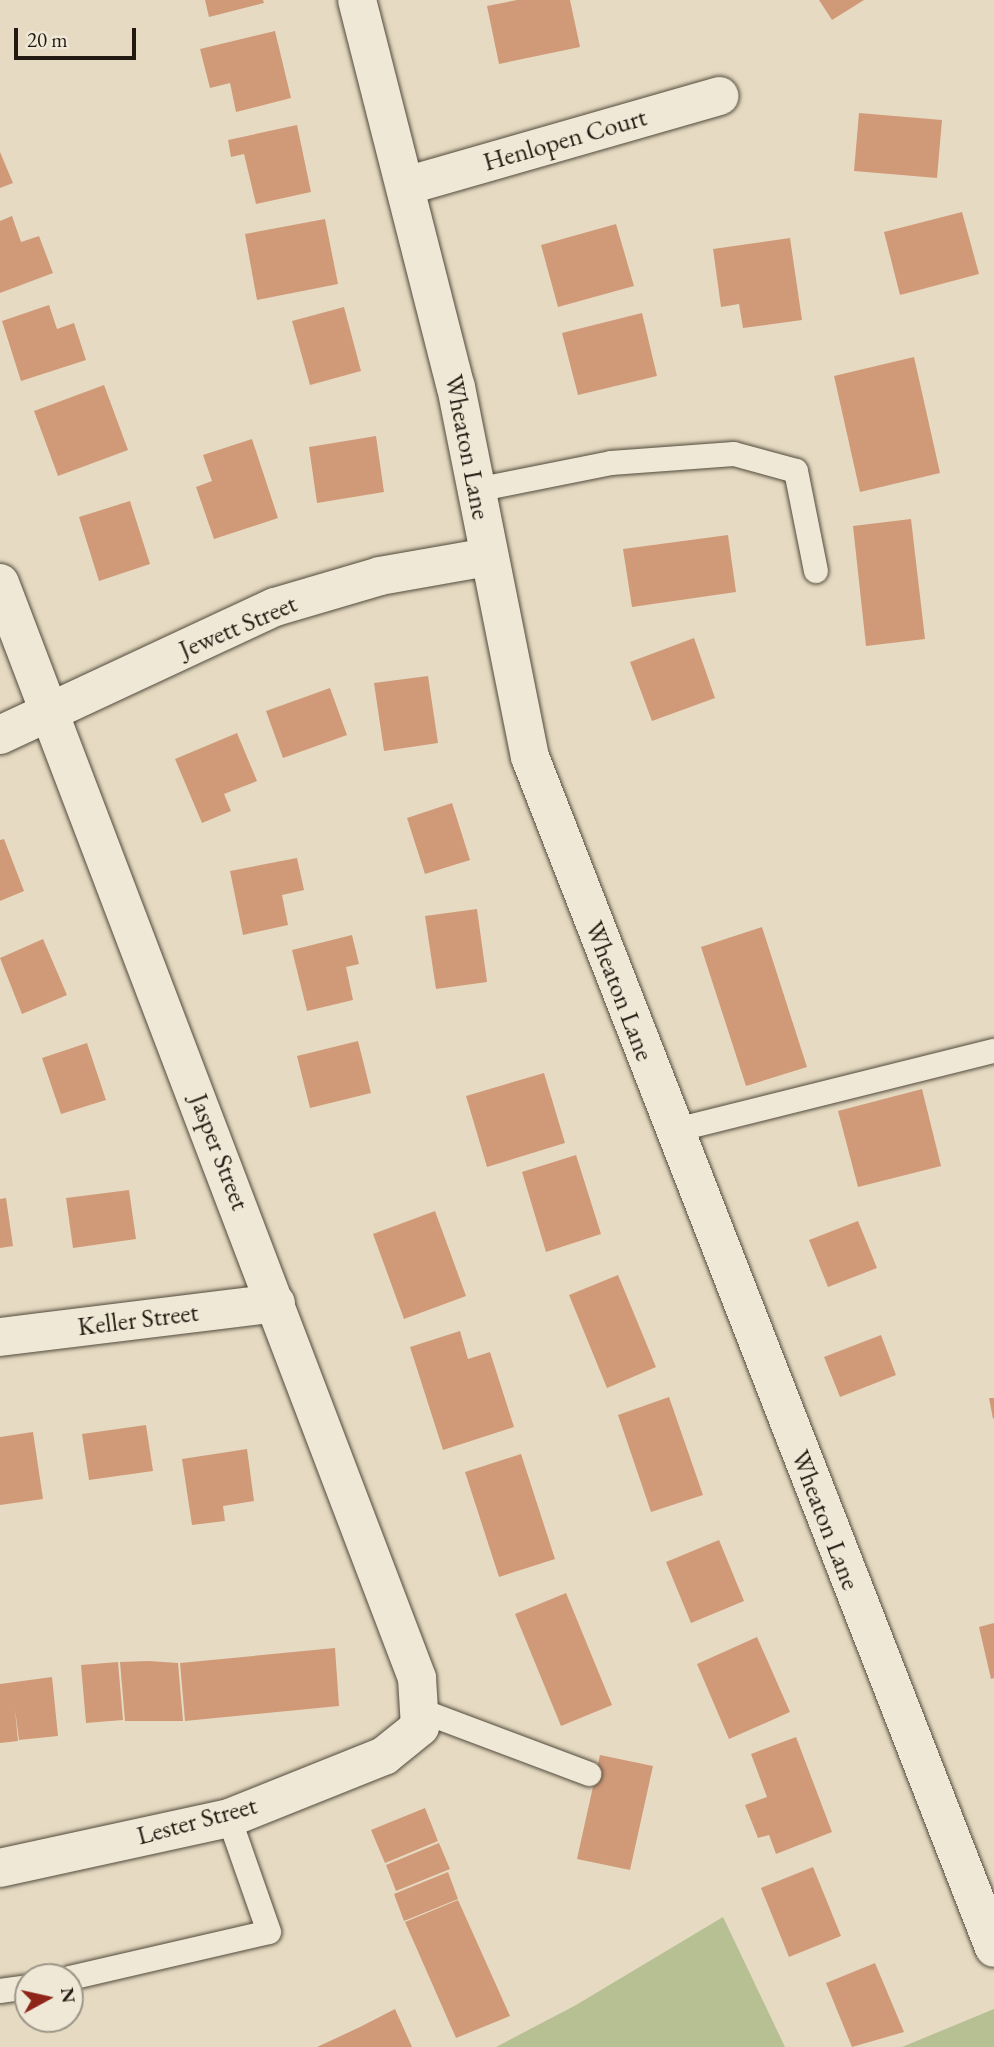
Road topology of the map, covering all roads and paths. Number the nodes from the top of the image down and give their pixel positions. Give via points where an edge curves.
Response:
1 (357, 0) edge
2 (720, 96) dead end
3 (409, 186) junction
4 (476, 490) junction
5 (488, 557) junction
6 (816, 571) dead end
7 (0, 583) edge
8 (52, 712) junction
9 (0, 735) edge
10 (994, 1051) edge
11 (672, 1131) junction
12 (276, 1303) junction
13 (0, 1338) edge
14 (419, 1718) junction
15 (589, 1774) dead end
16 (229, 1818) junction
17 (0, 1868) edge
18 (994, 1948) edge
19 (84, 1975) edge

1 - 3 street, Wheaton Lane
2 - 3 street, Henlopen Court
3 - 4 street, Wheaton Lane
4 - 5 street, Wheaton Lane
4 - 6 lane via 611,463 734,454 796,471
5 - 8 street, Jewett Street via 380,576 275,607
5 - 11 street, Wheaton Lane via 530,757
7 - 8 street, Jasper Street
8 - 9 street, Jewett Street
8 - 12 street, Jasper Street
10 - 11 lane
11 - 18 street, Wheaton Lane
12 - 13 street, Keller Street
12 - 14 street, Jasper Street via 418,1678
14 - 15 lane
14 - 16 street, Lester Street via 384,1756
16 - 17 street, Lester Street
16 - 19 lane via 269,1932

